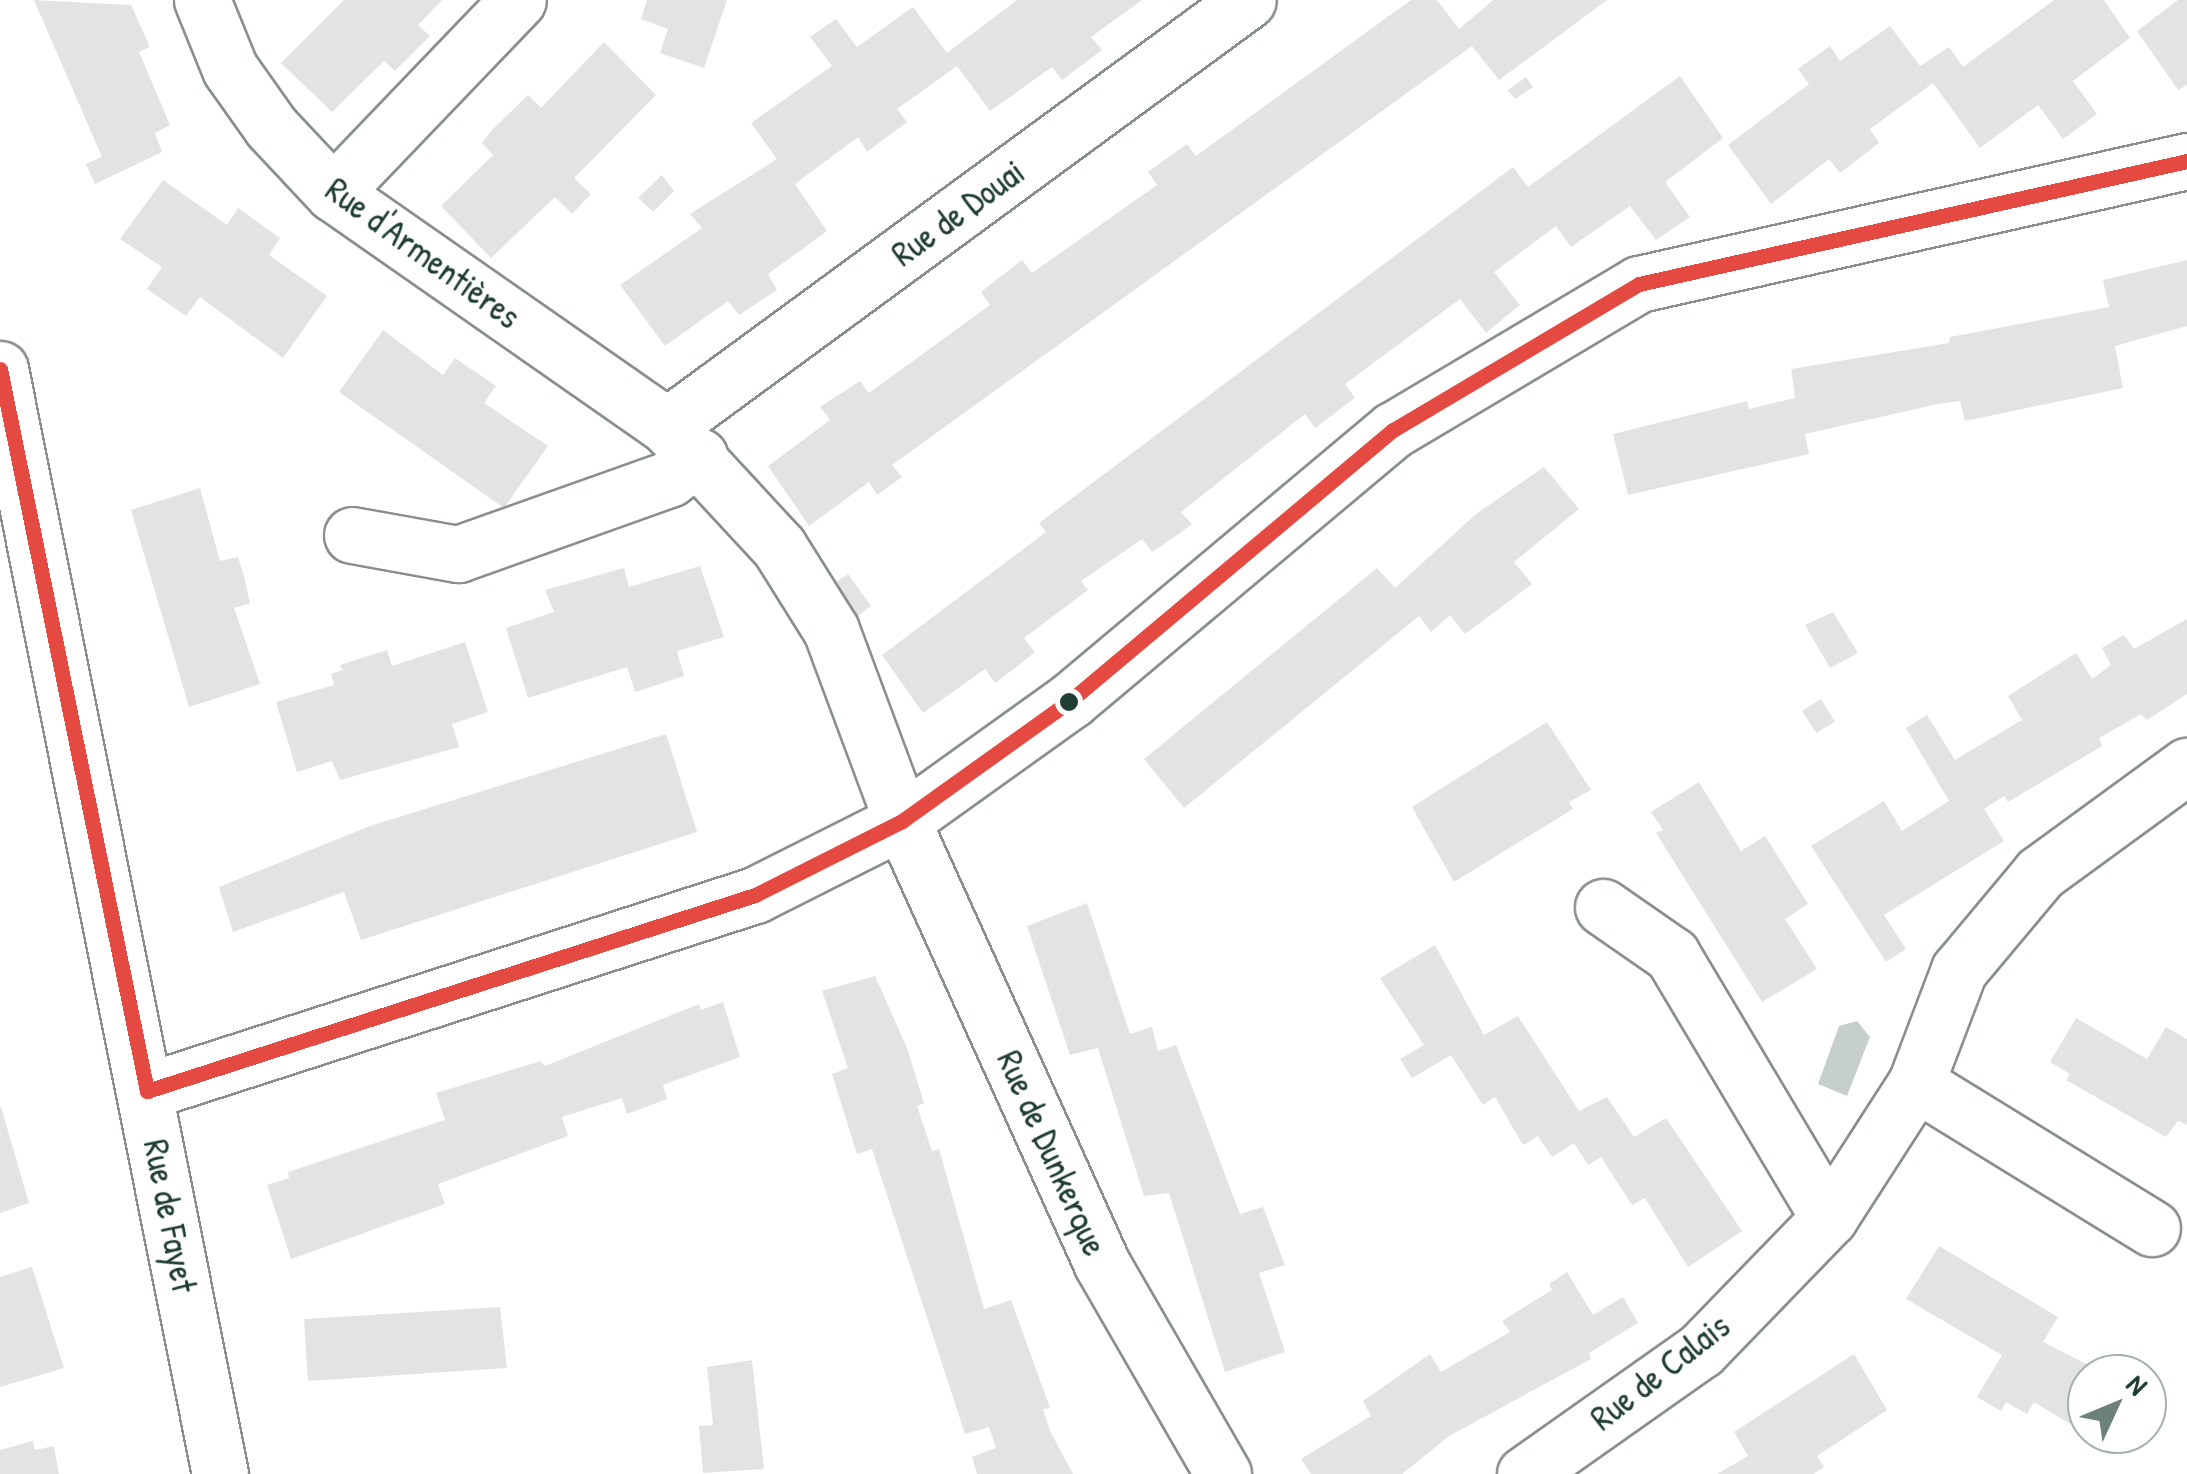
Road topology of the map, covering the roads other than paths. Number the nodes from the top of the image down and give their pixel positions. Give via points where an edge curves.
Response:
1 (202, 0) edge
2 (518, 0) edge
3 (1248, 0) edge
4 (2187, 162) edge
5 (332, 193) junction
6 (0, 369) edge
7 (683, 441) junction
8 (352, 535) dead end
9 (2187, 766) edge
10 (902, 821) junction
11 (1603, 907) dead end
12 (1916, 1083) junction
13 (147, 1091) junction
14 (1830, 1218) junction
15 (2152, 1228) dead end
16 (220, 1474) edge
17 (1223, 1474) edge
18 (1525, 1474) edge

1 - 5 street, Rue d'Armentières via 230,69 271,127
2 - 5 street
3 - 7 street, Rue de Douai
4 - 10 street via 1639,284 1394,430 1071,700
5 - 7 street, Rue d'Armentières
6 - 13 street, Rue de Fayet
7 - 8 street via 669,479 458,554
7 - 10 street, Rue d'Armentières via 779,547 831,630
9 - 12 street, Rue de Calais via 2040,873 1960,970
10 - 13 street via 755,894
10 - 17 street, Rue de Dunkerque via 1102,1264
11 - 14 street via 1672,956
12 - 14 street, Rue de Calais
12 - 15 street
13 - 16 street, Rue de Fayet
14 - 18 street, Rue de Calais via 1701,1350

